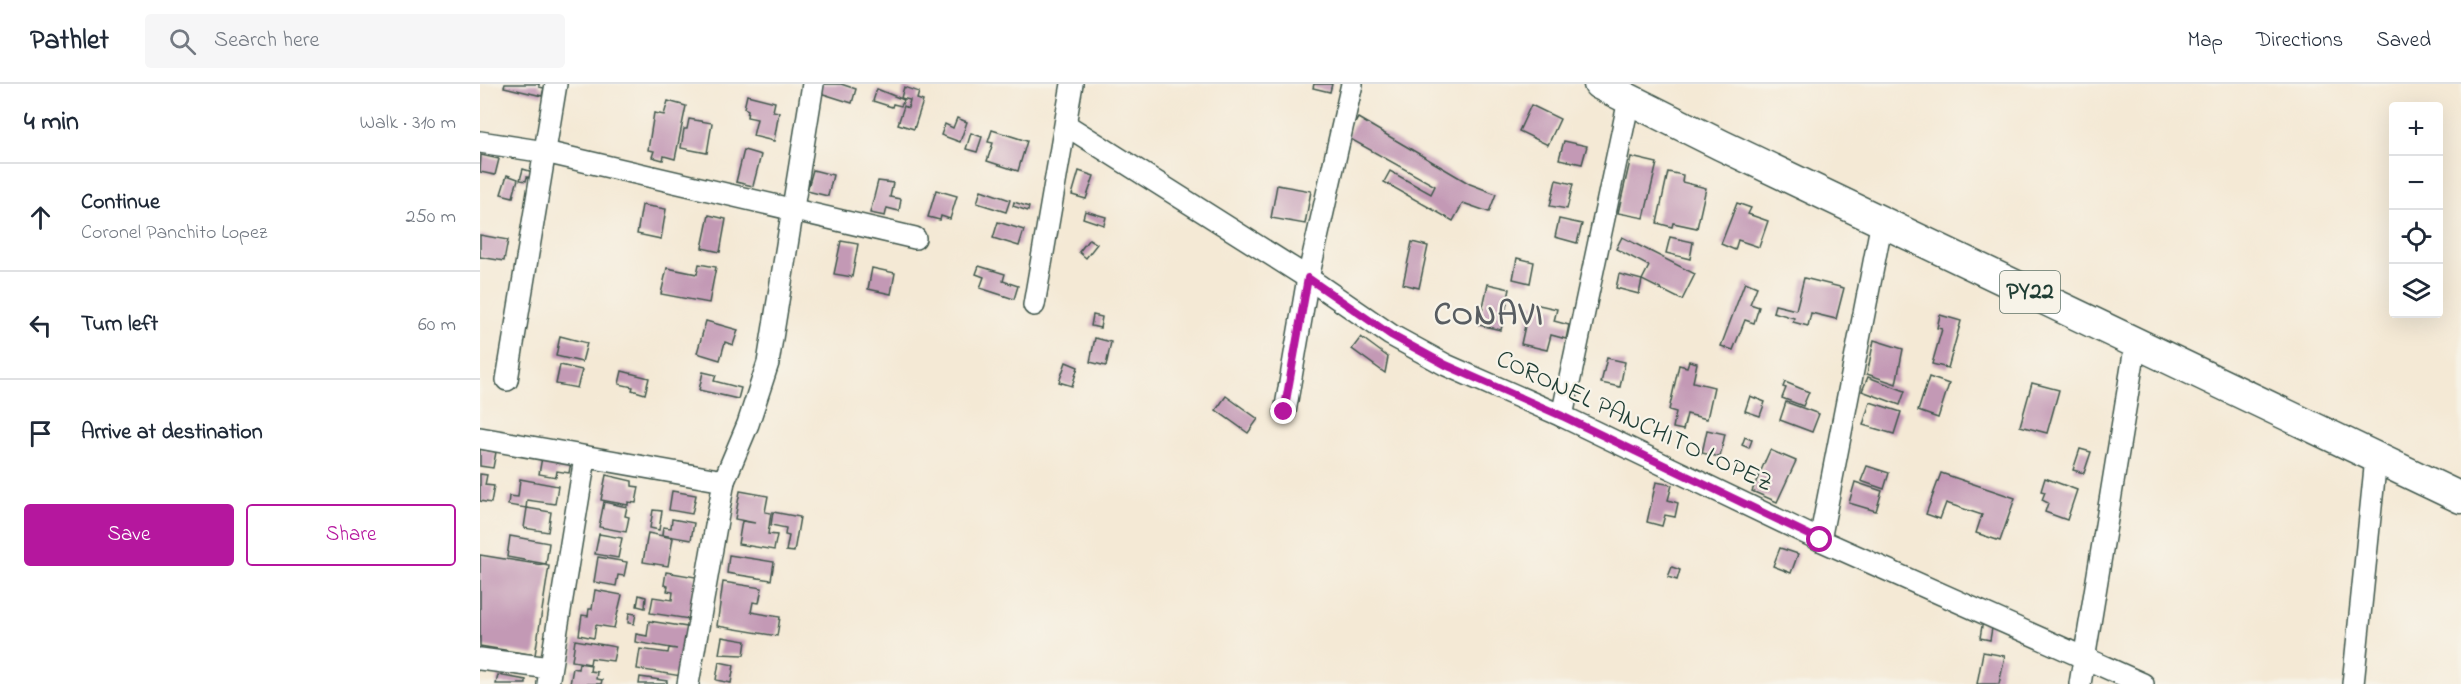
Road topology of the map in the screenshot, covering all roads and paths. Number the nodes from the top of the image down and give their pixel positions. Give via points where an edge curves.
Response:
1 (556, 84) edge
2 (813, 84) edge
3 (1071, 84) edge
4 (1352, 84) edge
5 (1599, 84) edge
6 (1629, 100) junction
7 (1066, 125) junction
8 (480, 142) edge
9 (545, 152) junction
10 (793, 210) junction
11 (1882, 221) junction
12 (915, 238) dead end
13 (1308, 278) junction
14 (1034, 305) dead end
15 (2136, 342) junction
16 (507, 380) dead end
17 (1284, 412) dead end
18 (1562, 416) junction
19 (480, 438) edge
20 (585, 458) junction
21 (2376, 458) junction
22 (724, 481) junction
23 (2461, 498) edge
24 (1820, 540) junction
25 (2085, 658) junction
26 (480, 659) edge
27 (549, 676) edge
28 (688, 684) edge
29 (2080, 684) edge
30 (2143, 684) edge
31 (2353, 684) edge

1 - 9 street
2 - 10 street
3 - 7 street
4 - 13 street
5 - 6 highway, PY22
6 - 11 highway, PY22
6 - 18 street
7 - 13 street, CORONEL PANCHITO LOPEZ
7 - 14 street
8 - 9 street
9 - 10 street
9 - 16 street
10 - 12 street
10 - 22 street via 768,363
11 - 15 highway, PY22
11 - 24 street
13 - 17 street
13 - 18 street, CORONEL PANCHITO LOPEZ via 1391,335 1446,365
15 - 21 highway, PY22
15 - 25 street
18 - 24 street, CORONEL PANCHITO LOPEZ
19 - 20 street
20 - 22 street
20 - 27 street
21 - 23 highway, PY22
21 - 31 street
22 - 28 street
24 - 25 street, CORONEL PANCHITO LOPEZ
25 - 29 street
25 - 30 street, CORONEL PANCHITO LOPEZ
26 - 27 street

